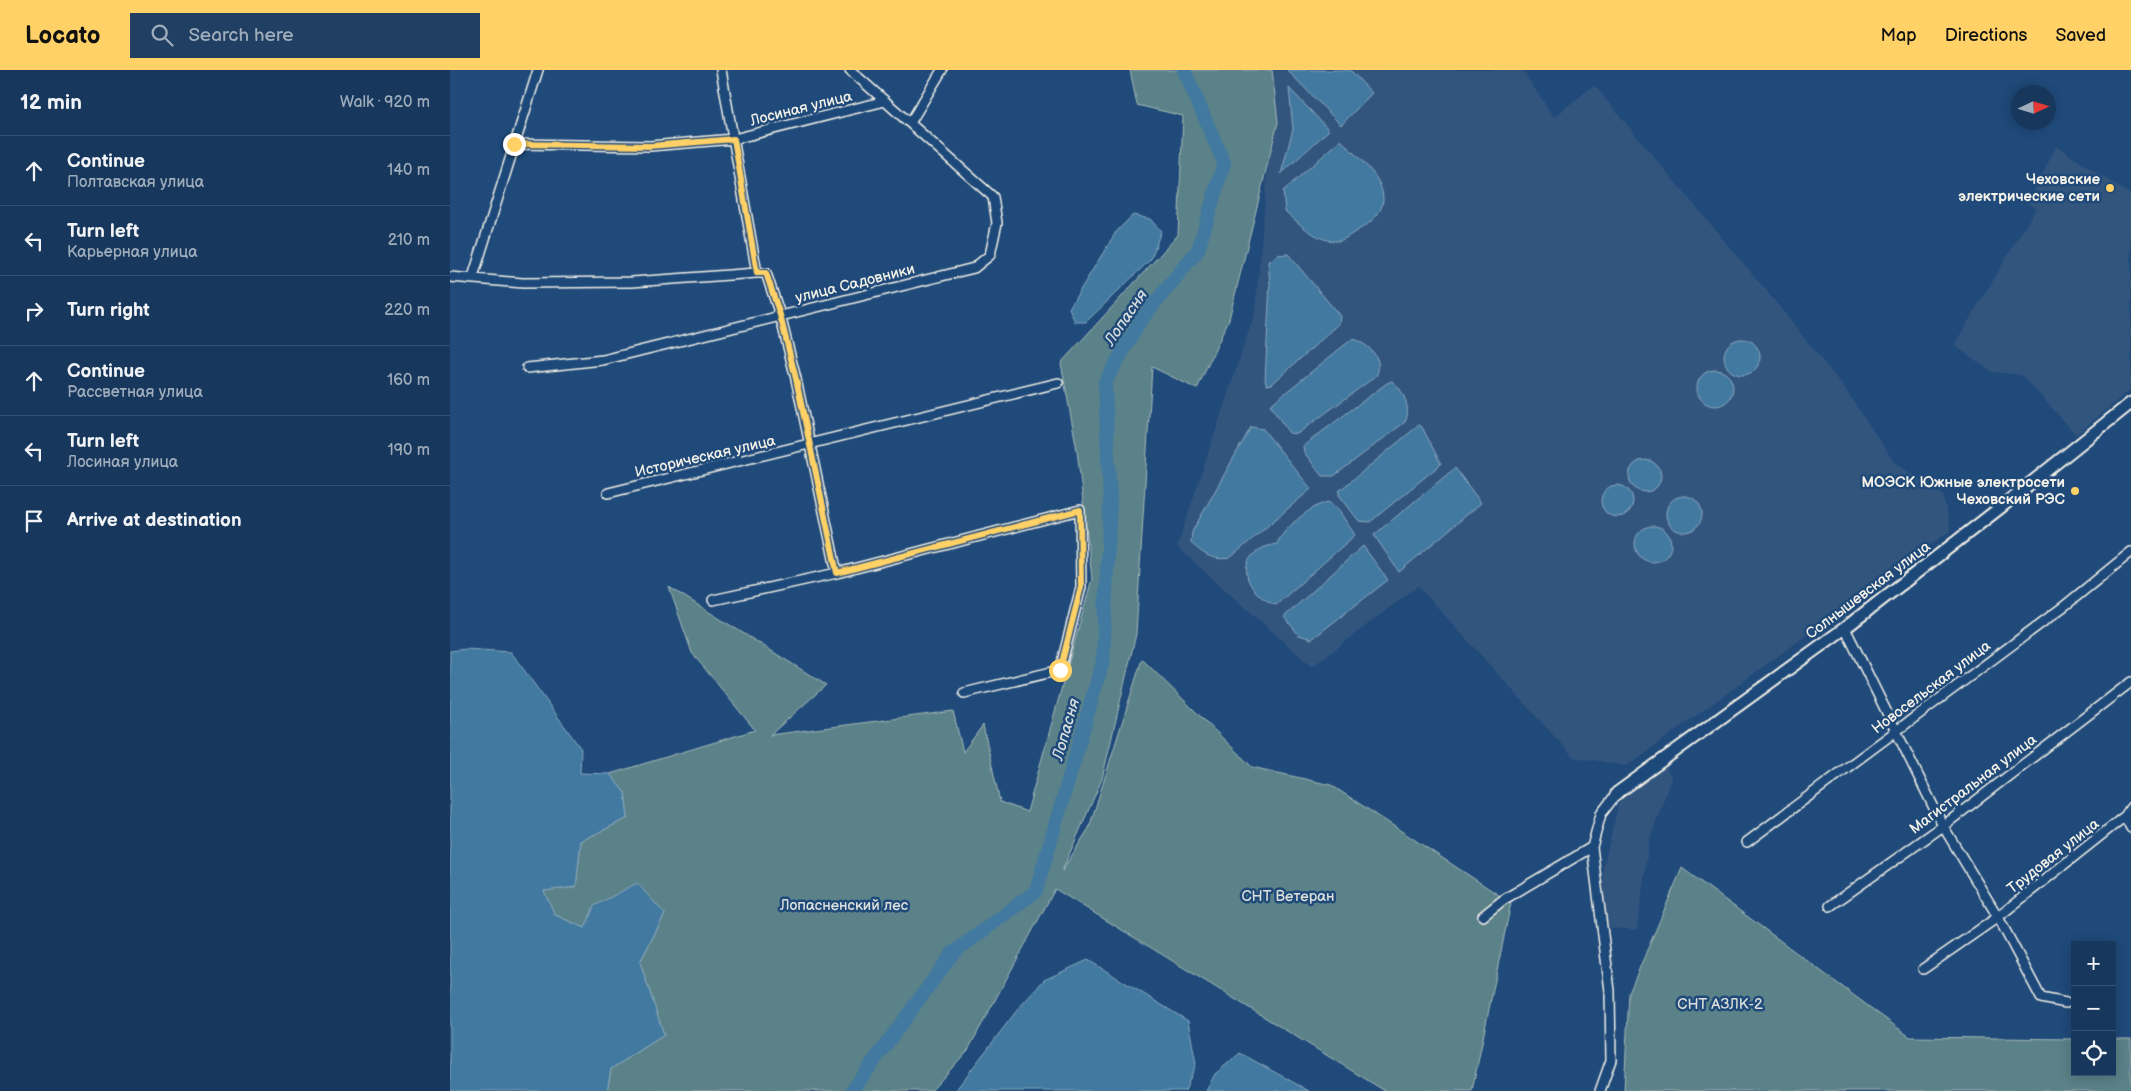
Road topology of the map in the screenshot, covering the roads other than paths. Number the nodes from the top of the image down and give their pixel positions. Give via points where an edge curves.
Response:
1 (538, 70) edge
2 (721, 70) edge
3 (850, 70) edge
4 (942, 70) edge
5 (885, 101) junction
6 (910, 123) junction
7 (734, 139) junction
8 (514, 144) junction
9 (757, 273) junction
10 (450, 277) edge
11 (472, 277) junction
12 (780, 315) junction
13 (527, 368) dead end
14 (1058, 383) dead end
15 (2131, 403) edge
16 (808, 445) junction
17 (608, 493) dead end
18 (2131, 552) edge
19 (837, 573) junction
20 (713, 600) dead end
21 (1845, 628) junction
22 (2131, 682) edge
23 (964, 693) dead end
24 (1897, 729) junction
25 (1616, 793) joint
26 (2131, 807) edge
27 (2125, 816) junction
28 (1943, 826) junction
29 (2131, 828) edge
30 (1747, 842) dead end
31 (1592, 847) junction
32 (1830, 906) dead end
33 (1483, 916) dead end
34 (1998, 917) junction
35 (1923, 969) dead end
36 (2066, 1003) dead end
37 (1600, 1091) edge

1 - 8 street
2 - 7 street
3 - 5 street, улица Садовники
4 - 6 street
5 - 6 street, улица Садовники
5 - 7 street, Лосиная улица
6 - 12 street, улица Садовники via 993,197 997,223 990,255 974,268
7 - 8 street, Лосиная улица via 650,146
7 - 9 street
8 - 11 street
9 - 11 street via 632,282 523,283
9 - 12 street via 766,273
10 - 11 street
12 - 13 street, улица Садовники via 603,360
12 - 16 street
14 - 16 street, Историческая улица
15 - 21 street, Солнышевская улица
16 - 17 street, Историческая улица
16 - 19 street
18 - 24 street, Новосельская улица via 2067,604
19 - 20 street
19 - 23 street via 1080,510 1081,587 1060,670
21 - 24 street
21 - 25 street, Солнышевская улица
22 - 28 street, Магистральная улица
24 - 28 street
24 - 30 street, Новосельская улица
25 - 31 street via 1601,814
26 - 27 street, Трудовая улица
27 - 29 street
27 - 34 street, Трудовая улица
28 - 32 street, Магистральная улица
28 - 34 street
31 - 33 street via 1503,900
31 - 37 street via 1610,991 1611,1060
34 - 35 street, Трудовая улица
34 - 36 street via 2041,998

